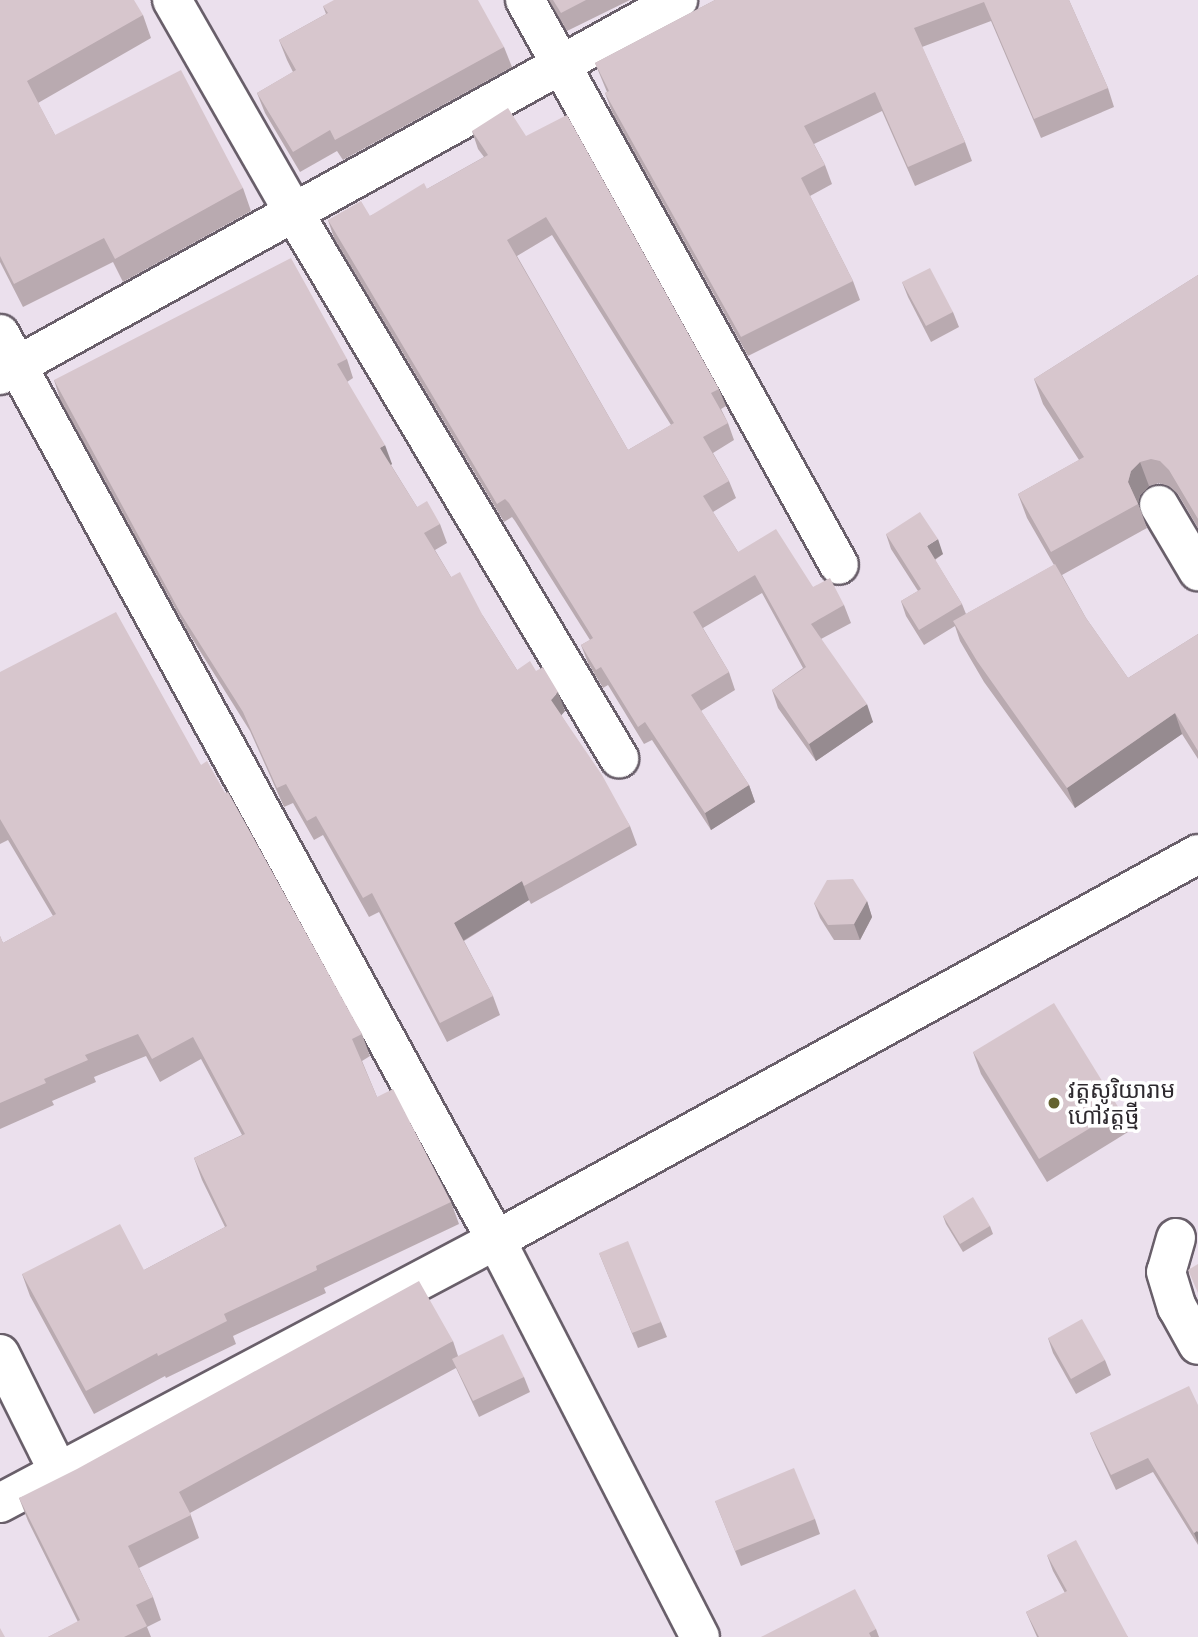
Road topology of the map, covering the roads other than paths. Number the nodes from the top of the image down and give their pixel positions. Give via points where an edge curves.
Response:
1 (172, 0) edge
2 (525, 0) edge
3 (678, 0) edge
4 (562, 65) junction
5 (294, 213) junction
6 (6, 358) edge
7 (1159, 505) dead end
8 (839, 565) dead end
9 (1198, 571) edge
10 (619, 758) dead end
11 (1198, 854) edge
12 (1176, 1238) dead end
13 (496, 1240) junction
14 (1198, 1345) edge
15 (0, 1354) edge
16 (58, 1471) junction
17 (0, 1503) edge
18 (700, 1637) edge

1 - 5 street
2 - 4 street
3 - 4 street
4 - 5 street
4 - 8 street
5 - 6 street
5 - 10 street
6 - 13 street
7 - 9 street
11 - 13 street
12 - 14 street via 1166,1272 1177,1307
13 - 16 street
13 - 18 street
15 - 16 street
16 - 17 street

